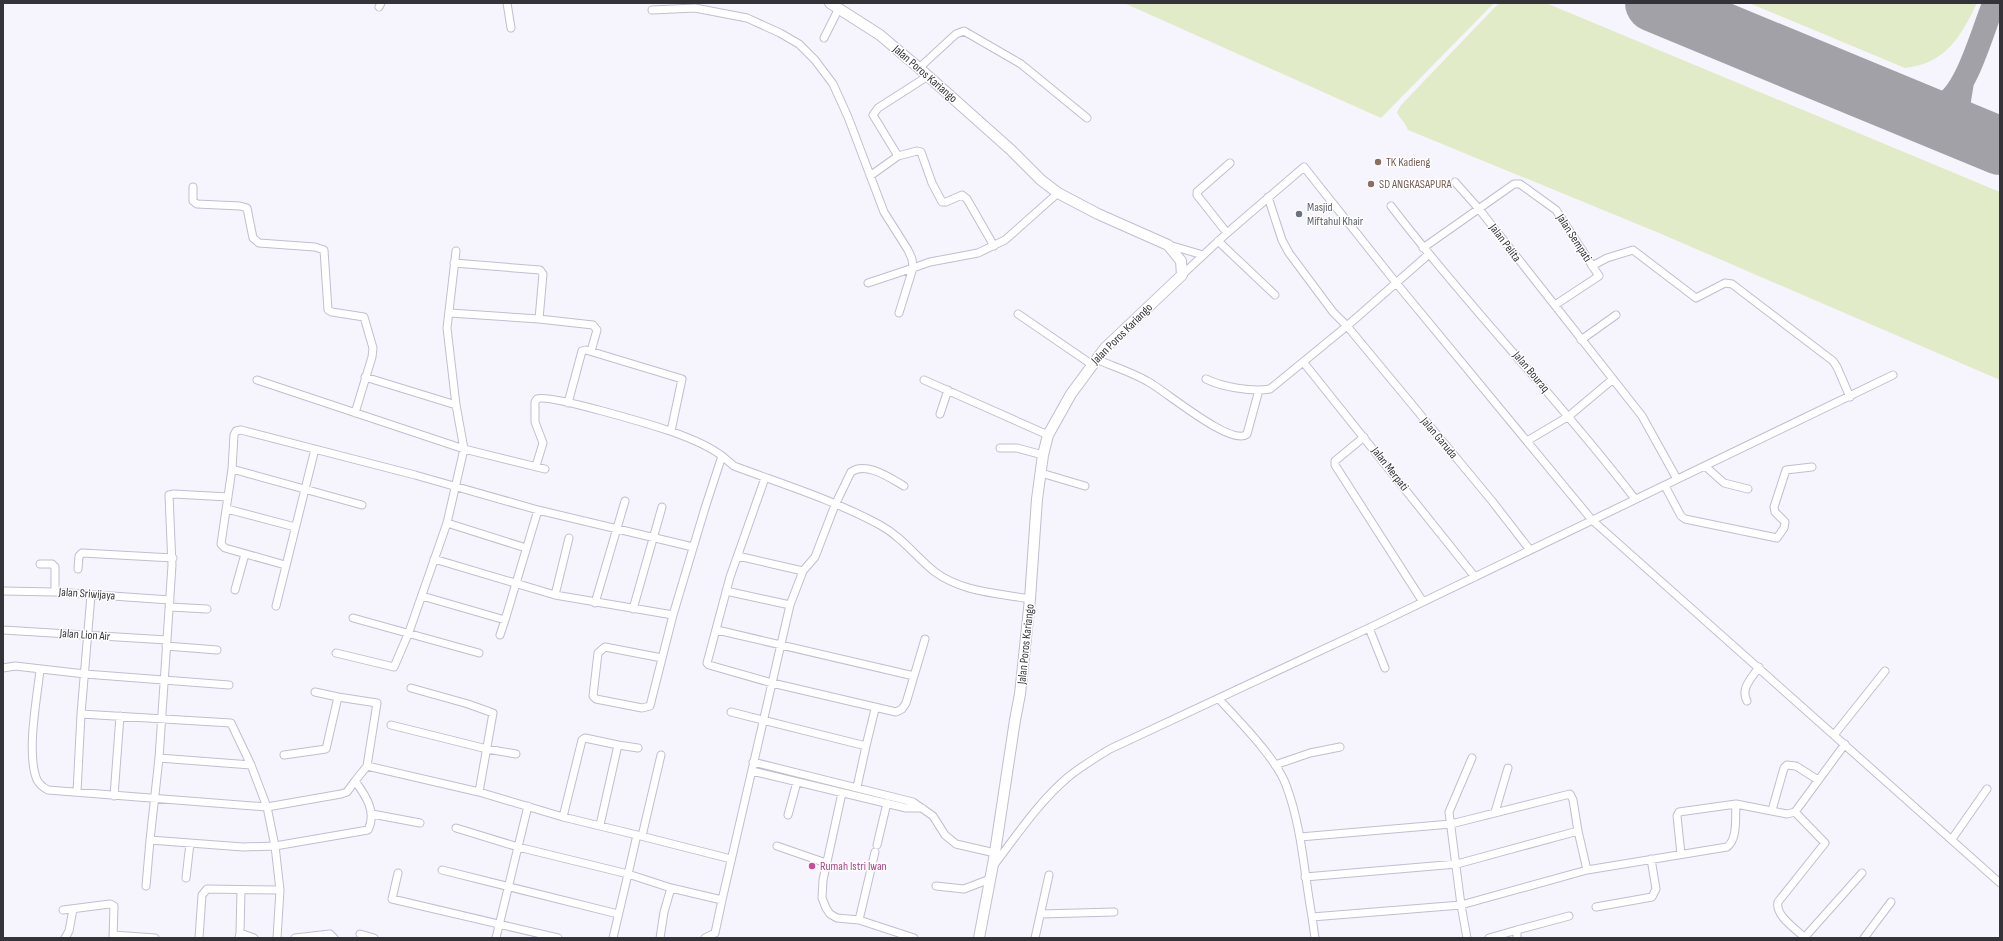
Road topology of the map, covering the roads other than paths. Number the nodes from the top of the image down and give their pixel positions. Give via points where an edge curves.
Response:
1 (507, 3) edge
2 (835, 6) edge
3 (652, 10) dead end
4 (511, 28) dead end
5 (824, 38) dead end
6 (919, 68) junction
7 (928, 76) junction
8 (1087, 118) dead end
9 (898, 156) junction
10 (1230, 163) dead end
11 (870, 176) junction
12 (1455, 182) dead end
13 (193, 187) dead end
14 (1058, 193) junction
15 (1268, 197) junction
16 (1391, 206) dead end
17 (1479, 209) junction
18 (1227, 233) junction
19 (1218, 241) junction
20 (1168, 245) junction
21 (994, 246) junction
22 (1423, 248) junction
23 (456, 251) dead end
24 (1429, 254) junction
25 (1203, 255) junction
26 (454, 263) junction
27 (1592, 266) junction
28 (913, 268) junction
29 (1182, 275) junction
30 (868, 283) dead end
31 (1397, 284) junction
32 (1275, 295) dead end
33 (1554, 305) junction
34 (450, 313) junction
35 (899, 313) dead end
36 (1018, 314) dead end
37 (1616, 315) dead end
38 (539, 319) junction
39 (1347, 326) junction
40 (1581, 340) junction
41 (591, 351) junction
42 (1093, 361) junction
43 (1304, 363) junction
44 (1893, 375) dead end
45 (365, 377) junction
46 (1206, 379) dead end
47 (257, 380) dead end
48 (924, 380) dead end
49 (1613, 380) junction
50 (948, 390) junction
51 (1259, 390) junction
52 (1850, 397) junction
53 (568, 402) junction
54 (456, 405) junction
55 (355, 413) junction
56 (940, 414) dead end
57 (1569, 416) junction
58 (671, 431) junction
59 (1048, 435) junction
60 (1364, 437) junction
61 (1527, 441) junction
62 (1000, 448) dead end
63 (315, 449) junction
64 (464, 449) junction
65 (1043, 455) junction
66 (722, 456) junction
67 (536, 466) junction
68 (1705, 466) junction
69 (1812, 467) dead end
70 (232, 469) junction
71 (545, 469) dead end
72 (1041, 473) junction
73 (765, 478) junction
74 (1677, 479) junction
75 (456, 486) junction
76 (904, 486) dead end
77 (1085, 486) dead end
78 (1665, 486) junction
79 (304, 488) junction
80 (1748, 489) dead end
81 (228, 497) junction
82 (1635, 500) junction
83 (625, 501) dead end
84 (362, 505) dead end
85 (835, 505) junction
86 (662, 507) dead end
87 (227, 509) junction
88 (538, 510) junction
89 (1592, 520) junction
90 (447, 523) junction
91 (295, 527) junction
92 (618, 528) junction
93 (653, 537) junction
94 (569, 538) dead end
95 (693, 547) junction
96 (526, 548) junction
97 (1530, 550) junction
98 (245, 554) junction
99 (738, 556) junction
100 (173, 558) junction
101 (434, 559) junction
102 (40, 564) dead end
103 (285, 565) junction
104 (78, 569) dead end
105 (803, 571) junction
106 (1475, 577) junction
107 (515, 584) junction
108 (235, 590) dead end
109 (3, 591) edge
110 (726, 591) junction
111 (55, 592) junction
112 (91, 594) junction
113 (555, 595) junction
114 (422, 596) junction
115 (1030, 599) junction
116 (595, 602) junction
117 (1423, 602) junction
118 (170, 604) junction
119 (790, 605) junction
120 (276, 606) dead end
121 (207, 609) dead end
122 (633, 609) junction
123 (673, 615) junction
124 (353, 618) dead end
125 (505, 620) junction
126 (1369, 628) junction
127 (3, 630) edge
128 (716, 630) junction
129 (409, 632) junction
130 (88, 635) junction
131 (500, 635) dead end
132 (925, 639) dead end
133 (166, 643) junction
134 (781, 645) junction
135 (217, 650) dead end
136 (480, 652) dead end
137 (336, 653) dead end
138 (662, 658) junction
139 (1759, 667) junction
140 (3, 668) edge
141 (1385, 668) dead end
142 (40, 670) junction
143 (1885, 671) dead end
144 (85, 674) junction
145 (914, 676) junction
146 (164, 680) junction
147 (772, 683) junction
148 (229, 685) dead end
149 (411, 688) dead end
150 (315, 692) dead end
151 (338, 697) junction
152 (1219, 698) junction
153 (1747, 701) dead end
154 (875, 708) junction
155 (731, 712) dead end
156 (81, 714) junction
157 (120, 716) junction
158 (161, 718) junction
159 (763, 720) junction
160 (391, 725) dead end
161 (1834, 735) junction
162 (1844, 744) junction
163 (618, 745) junction
164 (866, 746) junction
165 (1340, 747) dead end
166 (638, 748) dead end
167 (487, 749) junction
168 (516, 754) dead end
169 (284, 755) dead end
170 (660, 755) dead end
171 (159, 758) junction
172 (1472, 758) dead end
173 (754, 762) junction
174 (251, 765) junction
175 (1274, 765) junction
176 (367, 766) junction
177 (1508, 768) dead end
178 (752, 771) junction
179 (1818, 780) junction
180 (355, 781) junction
181 (798, 782) junction
182 (857, 787) junction
183 (1987, 789) dead end
184 (77, 792) junction
185 (479, 792) junction
186 (842, 793) junction
187 (114, 796) junction
188 (155, 800) junction
189 (887, 803) junction
190 (1736, 804) junction
191 (528, 806) junction
192 (268, 807) junction
193 (922, 808) junction
194 (1772, 810) junction
195 (1495, 812) junction
196 (1795, 812) junction
197 (372, 814) junction
198 (788, 815) dead end
199 (563, 817) junction
200 (420, 823) dead end
201 (1451, 824) junction
202 (600, 825) junction
203 (456, 828) dead end
204 (1578, 831) junction
205 (639, 836) junction
206 (1300, 837) junction
207 (1952, 839) junction
208 (150, 840) junction
209 (190, 843) junction
210 (275, 846) junction
211 (777, 846) dead end
212 (518, 847) junction
213 (995, 853) junction
214 (1681, 854) junction
215 (731, 859) junction
216 (1651, 859) junction
217 (826, 863) junction
218 (1457, 864) junction
219 (992, 867) junction
220 (442, 870) dead end
221 (1587, 870) junction
222 (398, 873) dead end
223 (1862, 873) dead end
224 (628, 874) junction
225 (1049, 875) dead end
226 (1305, 877) junction
227 (186, 878) dead end
228 (990, 879) junction
229 (2000, 883) edge
230 (146, 886) dead end
231 (936, 886) dead end
232 (508, 887) junction
233 (671, 888) junction
234 (240, 890) junction
235 (280, 890) junction
236 (722, 900) junction
237 (1891, 902) dead end
238 (1461, 905) junction
239 (1596, 907) dead end
240 (73, 909) junction
241 (63, 910) dead end
242 (1114, 912) dead end
243 (618, 914) junction
244 (1041, 914) junction
245 (1312, 916) junction
246 (1569, 916) dead end
247 (859, 920) junction
248 (500, 924) junction
249 (1517, 930) junction
250 (360, 934) dead end
251 (113, 936) edge
252 (240, 936) edge
253 (716, 936) edge
254 (65, 938) edge
255 (154, 938) edge
256 (199, 938) edge
257 (254, 938) edge
258 (277, 938) edge
259 (295, 938) edge
260 (334, 938) edge
261 (374, 938) edge
262 (496, 938) edge
263 (558, 938) edge
264 (612, 938) edge
265 (660, 938) edge
266 (705, 938) edge
267 (914, 938) edge
268 (979, 938) edge
269 (1035, 938) edge
270 (1315, 938) edge
271 (1467, 938) edge
272 (1489, 938) edge
273 (1517, 938) edge
274 (1805, 938) edge
275 (1864, 938) edge

1 - 4 street
2 - 5 street
2 - 6 main road, Jalan Poros Kariango via 880,34
3 - 11 street via 695,8 747,18 780,32 799,44 833,84
6 - 7 main road, Jalan Poros Kariango
6 - 8 street via 956,34 964,31 1021,64
7 - 9 street via 878,108 873,115
7 - 14 main road, Jalan Poros Kariango
9 - 11 street
9 - 21 street via 921,152 942,202 962,195 967,199
10 - 18 street via 1197,192
11 - 28 street via 884,212 908,250
12 - 17 street, Jalan Pelita
13 - 45 street via 193,201 196,204 247,208 253,238 259,243 323,248 328,310 362,316 366,321 373,352
14 - 20 main road, Jalan Poros Kariango
14 - 21 street via 1013,235
15 - 18 street
15 - 31 street via 1304,167
15 - 39 street, Jalan Garuda via 1289,253 1333,312
16 - 22 street, Jalan Bouraq
17 - 22 street, Jalan Sempati
17 - 27 street, Jalan Sempati via 1514,184 1520,184 1556,210
17 - 33 street, Jalan Pelita
18 - 19 street
19 - 25 street
19 - 32 street
20 - 25 street
20 - 29 main road, Jalan Poros Kariango via 1181,260
21 - 28 street via 978,253 930,262
22 - 24 street, Jalan Bouraq
23 - 26 street
24 - 31 street
24 - 57 street, Jalan Bouraq
25 - 29 street
26 - 34 street
26 - 38 street via 540,270 543,274
27 - 33 street, Jalan Sempati via 1599,276
27 - 52 street via 1633,250 1696,298 1725,283 1732,284 1833,361
28 - 30 street
28 - 35 street
29 - 42 main road, Jalan Poros Kariango
31 - 39 street
31 - 61 street
33 - 40 street, Jalan Pelita
34 - 38 street
34 - 54 street via 447,328
36 - 42 street
37 - 40 street
38 - 41 street via 596,326
39 - 43 street
39 - 97 street, Jalan Garuda
40 - 49 street, Jalan Pelita
41 - 53 street via 581,352
41 - 58 street via 682,379
42 - 51 street via 1147,380 1210,425 1242,436 1248,434
42 - 59 main road, Jalan Poros Kariango
43 - 51 street via 1271,389
43 - 60 street, Jalan Merpati
44 - 52 street
45 - 54 street
45 - 55 street
46 - 51 street via 1218,385
47 - 55 street
48 - 50 street
49 - 57 street
49 - 74 street, Jalan Pelita via 1642,416
50 - 56 street
50 - 59 street
52 - 68 street
53 - 58 street
53 - 67 street via 542,397 535,402 535,422 543,443
54 - 64 street
55 - 64 street
57 - 61 street
57 - 82 street, Jalan Bouraq
58 - 66 street
59 - 65 main road, Jalan Poros Kariango
60 - 106 street, Jalan Merpati
60 - 117 street via 1335,461 1335,465
61 - 89 street
62 - 65 street via 1017,448
63 - 70 street via 237,430 234,435
63 - 75 street
63 - 79 street
64 - 67 street
64 - 75 street
65 - 72 main road, Jalan Poros Kariango
66 - 73 street via 734,466
66 - 95 street
67 - 71 street
68 - 74 street
68 - 80 street via 1724,483
69 - 78 street via 1786,470 1774,507 1775,512 1785,522 1778,538 1685,520
70 - 79 street
70 - 81 street
72 - 77 street
72 - 115 main road, Jalan Poros Kariango
73 - 85 street
73 - 99 street
74 - 78 street
75 - 88 street
75 - 90 street
76 - 85 street via 880,473 855,469 849,475
78 - 82 street
79 - 84 street
79 - 91 street
81 - 87 street
81 - 100 street via 169,495
82 - 89 street
83 - 92 street
85 - 105 street via 815,557
85 - 115 street via 880,525 899,538 934,571 957,585
86 - 93 street
87 - 91 street
87 - 98 street via 221,544 225,548
88 - 92 street
88 - 96 street
89 - 97 street
89 - 139 street
90 - 96 street
90 - 101 street
91 - 103 street
92 - 93 street
92 - 116 street
93 - 95 street
93 - 122 street
94 - 113 street
95 - 123 street
96 - 107 street
97 - 106 street
98 - 103 street
98 - 108 street
99 - 105 street
99 - 110 street
100 - 104 street via 82,553 79,556
100 - 118 street
101 - 107 street
101 - 114 street
102 - 111 street via 52,564 55,567
103 - 120 street
105 - 119 street
106 - 117 street
107 - 113 street
107 - 125 street
109 - 111 street, Jalan Sriwijaya
110 - 119 street
110 - 128 street
111 - 112 street, Jalan Sriwijaya
112 - 118 street, Jalan Sriwijaya
112 - 130 street
113 - 116 street
114 - 125 street
114 - 129 street
115 - 213 main road, Jalan Poros Kariango via 1020,694
116 - 122 street
117 - 126 street
118 - 121 street, Jalan Sriwijaya
118 - 133 street
119 - 134 street
122 - 123 street
123 - 138 street
124 - 129 street
125 - 131 street
126 - 141 street
126 - 152 street
127 - 130 street, Jalan Lion Air
128 - 134 street
128 - 147 street via 708,665
129 - 136 street
129 - 137 street via 394,666
130 - 133 street, Jalan Lion Air
130 - 144 street
132 - 145 street
133 - 135 street, Jalan Lion Air
133 - 146 street
134 - 145 street
134 - 147 street
138 - 138 street via 649,707 642,708 596,699 593,696 598,653 601,649 605,647
139 - 153 street via 1743,692
139 - 161 street
140 - 142 street via 16,666
142 - 144 street
142 - 184 street via 33,730 37,780 48,790
143 - 161 street
144 - 146 street
144 - 156 street
145 - 154 street via 902,709 896,712
146 - 148 street
146 - 158 street
147 - 154 street
147 - 159 street
149 - 167 street via 491,711 493,715
150 - 151 street
151 - 169 street via 327,748
151 - 176 street via 378,703
152 - 175 street
152 - 219 street via 1110,749 1066,778 1042,803
154 - 164 street
155 - 159 street
156 - 157 street
156 - 184 street
157 - 158 street
157 - 187 street
158 - 171 street
158 - 174 street via 231,723
159 - 164 street
159 - 173 street
160 - 167 street
161 - 162 street
162 - 179 street
162 - 207 street
163 - 166 street
163 - 199 street via 585,738 582,740
163 - 202 street
164 - 182 street
165 - 175 street via 1310,753
167 - 168 street
167 - 185 street
170 - 205 street
171 - 174 street
171 - 188 street
172 - 201 street via 1449,812
173 - 178 street
173 - 182 street
174 - 192 street
175 - 206 street via 1286,784
176 - 180 street
176 - 185 street
177 - 195 street
178 - 181 street
178 - 215 street
179 - 194 street via 1796,766 1787,765
179 - 196 street
180 - 192 street via 347,792 341,794
180 - 197 street via 366,797
181 - 186 street
181 - 198 street
182 - 193 street via 913,802
183 - 207 street
184 - 187 street
185 - 191 street
186 - 189 street
186 - 217 street
187 - 188 street
188 - 192 street
188 - 208 street
189 - 193 street via 906,808
189 - 247 street
190 - 194 street
190 - 214 street via 1732,843 1727,847
190 - 214 street via 1679,812 1677,816
191 - 199 street
191 - 212 street
192 - 210 street
193 - 213 street via 933,816 945,836 956,844
194 - 196 street via 1787,814
195 - 201 street
195 - 204 street via 1570,794
196 - 274 street via 1825,843 1778,902 1780,914
197 - 200 street
197 - 210 street via 370,827 363,832
199 - 202 street
201 - 206 street
201 - 218 street
202 - 205 street
203 - 212 street
204 - 218 street
204 - 221 street
205 - 215 street
205 - 224 street
206 - 226 street
207 - 229 street
208 - 209 street
208 - 230 street
209 - 210 street
209 - 227 street
210 - 235 street
211 - 217 street
212 - 224 street
212 - 232 street
213 - 219 main road, Jalan Poros Kariango
214 - 216 street
215 - 236 street
216 - 221 street
216 - 239 street via 1656,889 1652,897
217 - 247 street via 822,887 822,898 826,908 836,918
218 - 226 street
218 - 238 street
219 - 228 main road, Jalan Poros Kariango
220 - 232 street
221 - 238 street
222 - 248 street via 392,899
223 - 274 street
224 - 233 street
224 - 243 street
225 - 244 street
226 - 245 street
228 - 231 street via 964,889
228 - 268 main road, Jalan Poros Kariango
232 - 243 street
232 - 248 street
233 - 236 street
233 - 265 street
234 - 235 street
234 - 252 street
234 - 256 street via 204,892
235 - 258 street
236 - 253 street
237 - 275 street
238 - 245 street via 1422,910
238 - 271 street
240 - 241 street
240 - 251 street via 110,904 114,906
240 - 254 street via 70,931
242 - 244 street
243 - 264 street
244 - 269 street
245 - 270 street
246 - 249 street
247 - 267 street
248 - 262 street
248 - 263 street
249 - 272 street
249 - 273 street
250 - 261 street
251 - 255 street
252 - 257 street
253 - 266 street
259 - 260 street via 330,934

